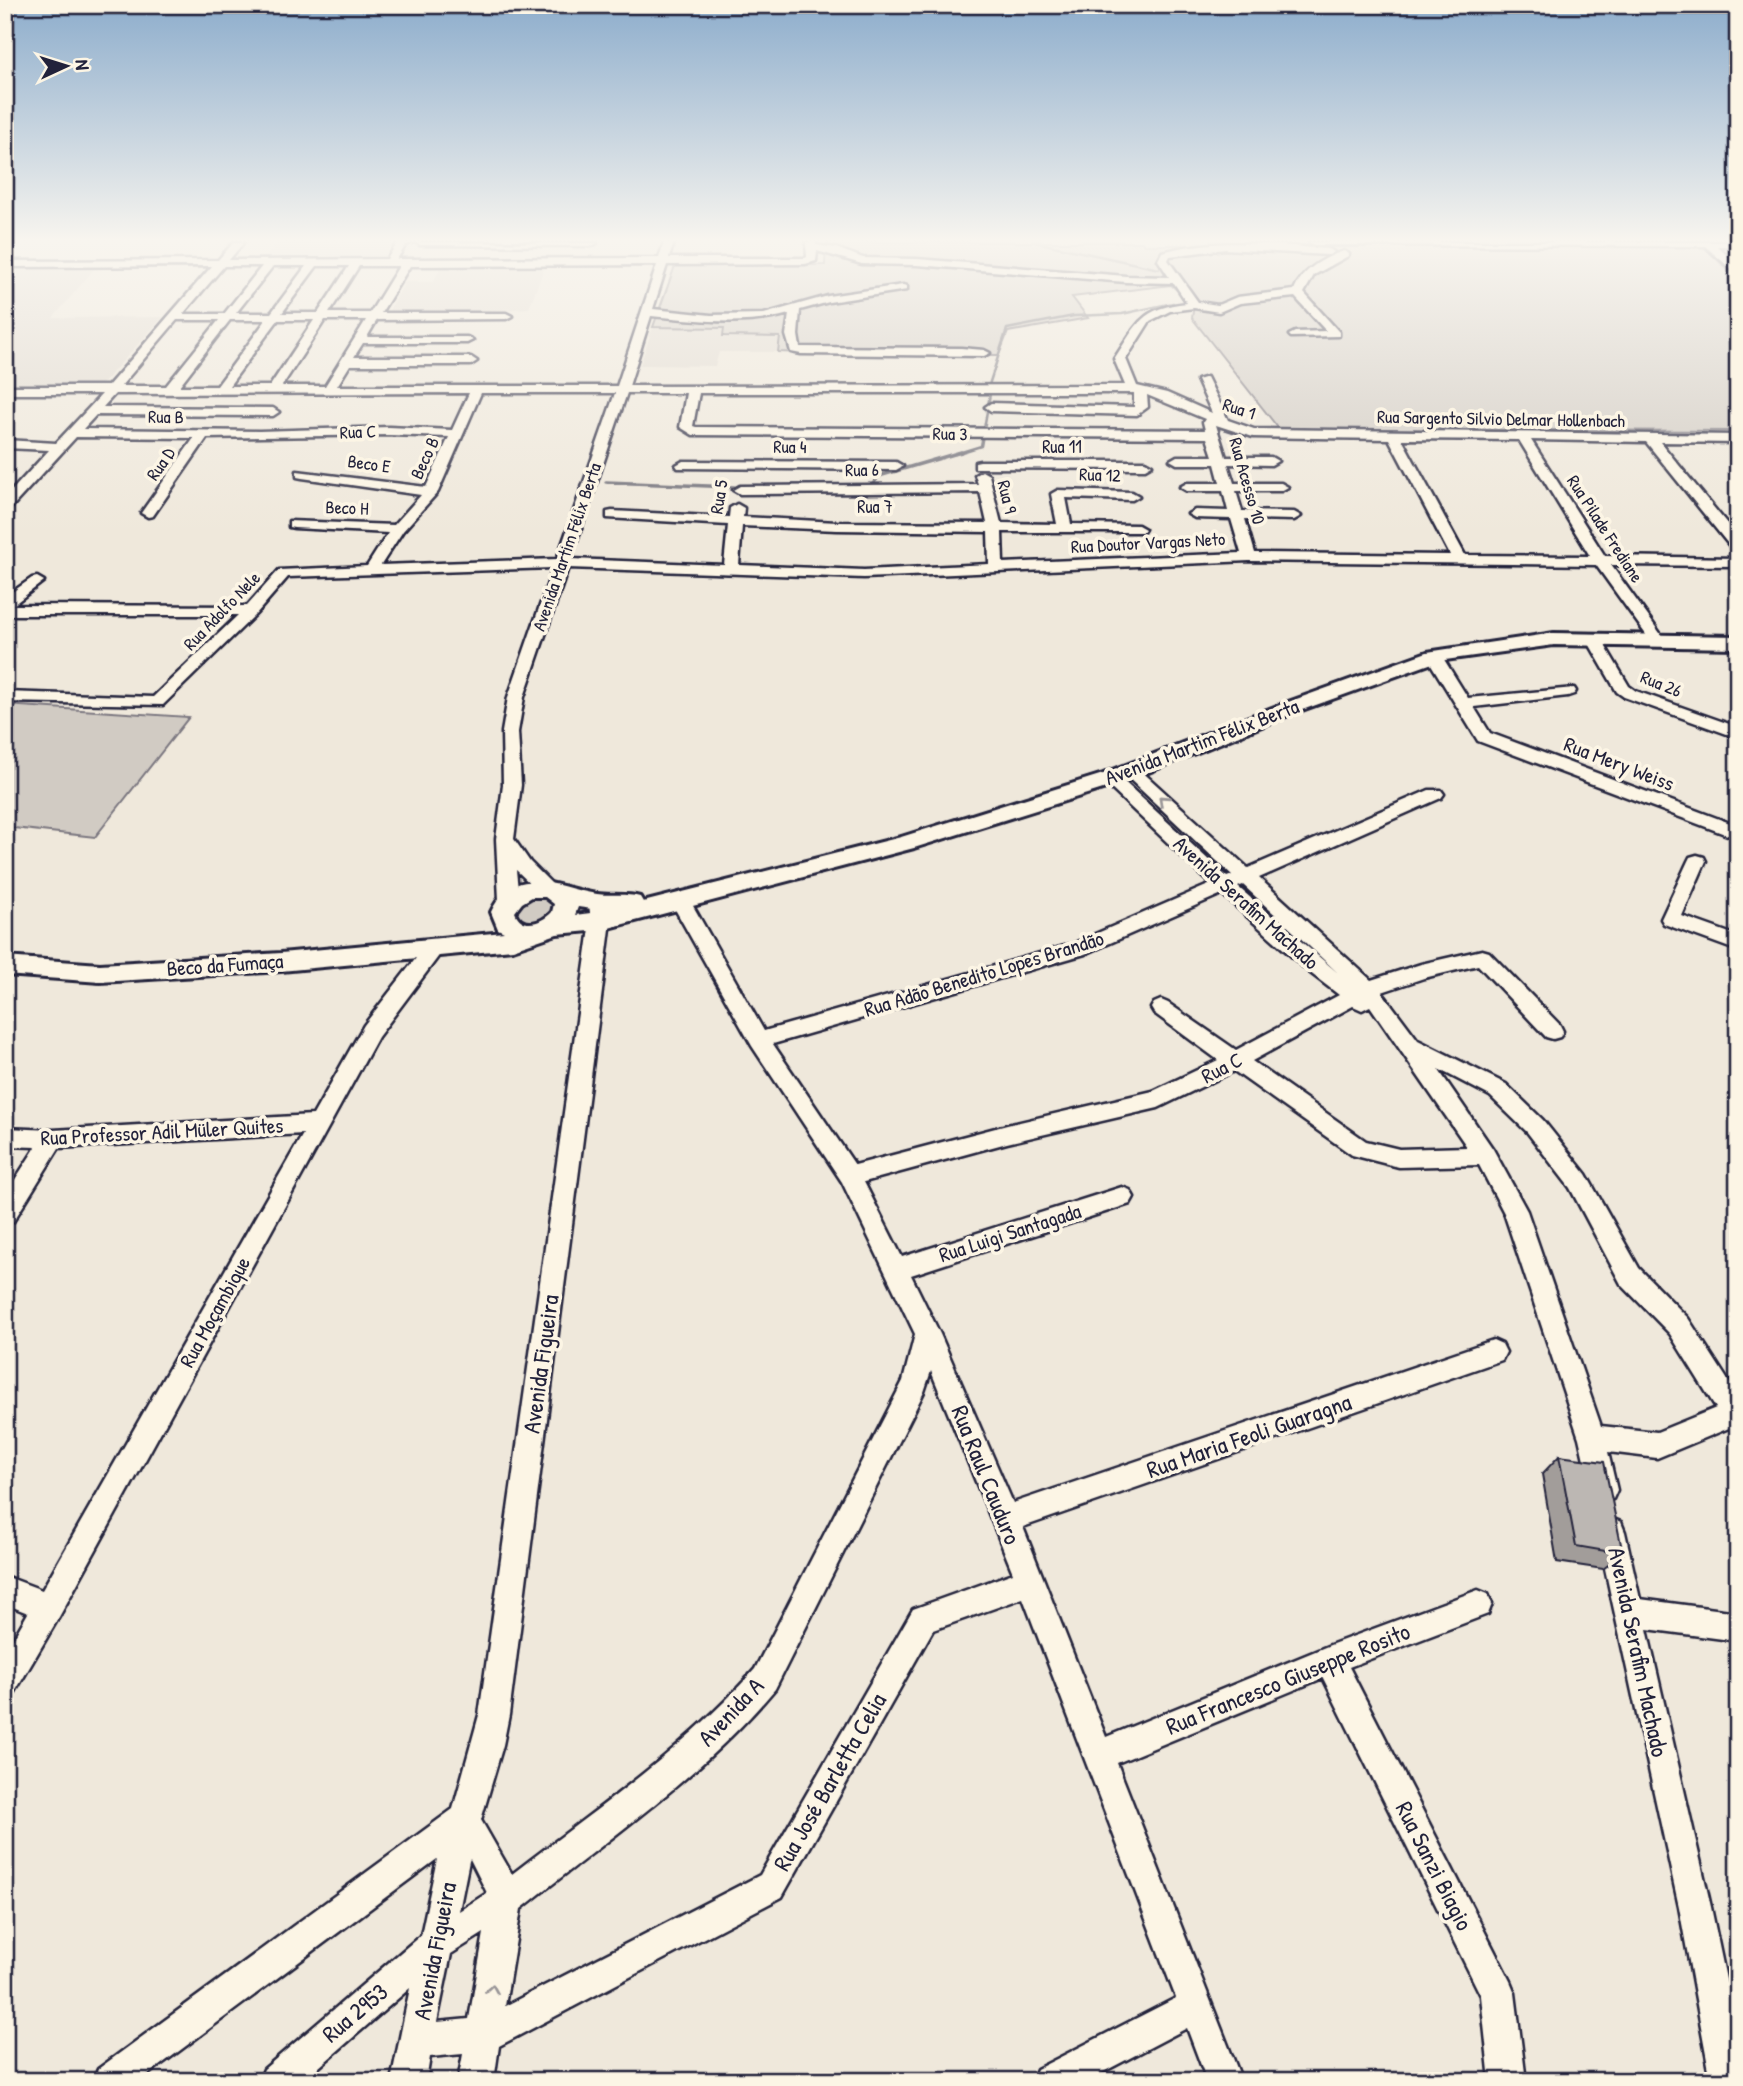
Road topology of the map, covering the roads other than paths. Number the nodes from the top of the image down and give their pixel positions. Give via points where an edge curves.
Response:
1 (154, 339) edge
2 (209, 339) edge
3 (258, 339) edge
4 (306, 339) edge
5 (639, 339) edge
6 (793, 339) edge
7 (1131, 339) edge
8 (360, 340) joint
9 (467, 340) dead end
10 (984, 352) dead end
11 (348, 360) junction
12 (471, 361) dead end
13 (1203, 380) dead end
14 (171, 388) junction
15 (222, 388) junction
16 (275, 388) junction
17 (330, 388) junction
18 (112, 389) junction
19 (477, 389) junction
20 (1136, 389) junction
21 (5, 390) edge
22 (622, 390) junction
23 (693, 390) junction
24 (991, 407) dead end
25 (93, 411) junction
26 (273, 412) dead end
27 (1207, 416) joint
28 (1218, 429) junction
29 (73, 433) junction
30 (457, 434) junction
31 (1263, 434) joint
32 (202, 435) junction
33 (259, 435) joint
34 (1394, 436) junction
35 (1523, 437) junction
36 (1650, 438) junction
37 (1738, 439) edge
38 (5, 444) edge
39 (60, 447) junction
40 (746, 447) junction
41 (982, 450) junction
42 (1177, 460) dead end
43 (1221, 460) junction
44 (1271, 461) dead end
45 (683, 465) dead end
46 (1145, 465) dead end
47 (896, 466) dead end
48 (302, 474) dead end
49 (1187, 487) dead end
50 (1229, 487) junction
51 (1281, 487) dead end
52 (985, 488) junction
53 (5, 489) edge
54 (22, 489) junction
55 (740, 490) junction
56 (432, 492) junction
57 (1132, 496) dead end
58 (5, 506) edge
59 (148, 513) dead end
60 (1195, 514) dead end
61 (1237, 515) junction
62 (612, 516) dead end
63 (1294, 516) dead end
64 (735, 520) junction
65 (294, 524) dead end
66 (995, 527) junction
67 (1065, 527) junction
68 (1138, 528) dead end
69 (398, 529) junction
70 (1738, 547) edge
71 (1249, 557) junction
72 (1459, 558) junction
73 (1600, 560) junction
74 (1738, 562) edge
75 (560, 564) junction
76 (996, 569) junction
77 (372, 570) junction
78 (731, 570) junction
79 (37, 581) dead end
80 (5, 604) edge
81 (5, 610) edge
82 (251, 611) junction
83 (1595, 640) junction
84 (1657, 640) junction
85 (1738, 642) edge
86 (1434, 656) junction
87 (1568, 691) dead end
88 (5, 697) edge
89 (1463, 703) junction
90 (1738, 733) edge
91 (1121, 775) junction
92 (1436, 794) dead end
93 (1738, 833) edge
94 (505, 839) junction
95 (1697, 861) dead end
96 (1246, 877) junction
97 (1226, 887) junction
98 (555, 892) junction
99 (677, 903) junction
100 (507, 909) junction
101 (600, 912) junction
102 (544, 929) junction
103 (1738, 944) edge
104 (439, 948) junction
105 (5, 966) edge
106 (1360, 993) junction
107 (1161, 1008) dead end
108 (1553, 1031) dead end
109 (759, 1040) junction
110 (1410, 1045) junction
111 (1236, 1062) junction
112 (318, 1124) junction
113 (5, 1137) edge
114 (53, 1139) junction
115 (1485, 1156) junction
116 (850, 1176) junction
117 (1122, 1197) dead end
118 (5, 1214) edge
119 (897, 1269) junction
120 (928, 1334) junction
121 (1493, 1352) dead end
122 (943, 1371) junction
123 (915, 1384) junction
124 (1736, 1415) edge
125 (1592, 1438) junction
126 (1006, 1519) junction
127 (1029, 1582) junction
128 (5, 1590) edge
129 (1478, 1604) dead end
130 (49, 1607) junction
131 (1628, 1612) junction
132 (1738, 1627) edge
133 (1330, 1660) junction
134 (5, 1682) edge
135 (1098, 1755) junction
136 (463, 1821) junction
137 (506, 1900) junction
138 (435, 1945) junction
139 (1195, 2006) junction
140 (485, 2035) junction
141 (417, 2041) junction
142 (110, 2081) edge
143 (276, 2081) edge
144 (408, 2081) edge
145 (476, 2081) edge
146 (1049, 2081) edge
147 (1225, 2081) edge
148 (1508, 2081) edge
149 (1729, 2081) edge

1 - 18 street
2 - 14 street
3 - 15 street
4 - 16 street
5 - 22 street, Avenida Martim Félix Berta
6 - 10 street via 801,351 861,355 902,350
7 - 20 street via 1120,359
8 - 9 street
8 - 11 street
11 - 12 street
11 - 17 street
13 - 28 street
14 - 15 street, Rua 1
14 - 18 street, Rua 1
15 - 16 street, Rua 1
16 - 17 street, Rua 1
17 - 19 street, Rua 1
18 - 21 street, Rua 1
18 - 25 street
19 - 22 street, Rua 1
19 - 30 street, Beco B
20 - 23 street, Rua 1
20 - 24 street via 1142,407 1137,411
20 - 27 street, Rua 1
22 - 23 street, Rua 1
22 - 75 street, Avenida Martim Félix Berta
23 - 40 street, Rua 3 via 688,429
25 - 26 street
25 - 29 street
27 - 28 street, Rua Acesso 10
28 - 31 street, Rua 1
28 - 41 street, Rua 3
28 - 43 street, Rua Acesso 10
29 - 32 street, Rua B
29 - 39 street
30 - 33 street, Rua C
30 - 56 street, Beco B
31 - 34 street, Rua Sargento Silvio Delmar Hollenbach
32 - 33 street, Rua B
32 - 59 street, Rua D
34 - 35 street, Rua Sargento Silvio Delmar Hollenbach
34 - 72 street
35 - 36 street, Rua Sargento Silvio Delmar Hollenbach
35 - 73 street, Rua Pilade Frediane
36 - 37 street, Rua Sargento Silvio Delmar Hollenbach
36 - 70 street
38 - 39 street
39 - 54 street
40 - 41 street, Rua 3
40 - 45 street, Rua 4
40 - 47 street, Rua 4
40 - 55 street, Rua 5
41 - 46 street, Rua 11
41 - 52 street, Rua 9
42 - 43 street
43 - 44 street
43 - 50 street, Rua Acesso 10
48 - 56 street, Beco E
49 - 50 street
50 - 51 street
50 - 61 street, Rua Acesso 10
52 - 55 street, Rua 6
52 - 66 street, Rua 9
53 - 54 street
54 - 58 street
55 - 64 street, Rua 5
56 - 69 street, Beco B
57 - 67 street, Rua 12 via 1058,494
60 - 61 street
61 - 63 street
61 - 71 street, Rua Acesso 10
62 - 64 street, Rua 7
64 - 66 street, Rua 7
64 - 78 street, Rua 5
65 - 69 street, Beco H
66 - 67 street, Rua 7
66 - 76 street, Rua 9
67 - 68 street, Rua 7
69 - 77 street, Beco B
71 - 72 street, Rua Doutor Vargas Neto
71 - 76 street, Rua Doutor Vargas Neto
72 - 73 street, Rua Doutor Vargas Neto
73 - 74 street, Rua Doutor Vargas Neto
73 - 84 street, Rua Pilade Frediane
75 - 77 street, Rua Adolfo Nele
75 - 78 street, Rua Doutor Vargas Neto
75 - 94 street, Avenida Martim Félix Berta via 516,697
76 - 78 street, Rua Doutor Vargas Neto via 864,574
77 - 82 street, Rua Adolfo Nele via 284,573
79 - 80 street
81 - 82 street
82 - 88 street, Rua Adolfo Nele via 157,702
83 - 84 main road, Avenida Martim Félix Berta
83 - 86 main road, Avenida Martim Félix Berta via 1554,639
83 - 90 street, Rua 26 via 1630,694
84 - 85 main road, Avenida Martim Félix Berta
86 - 89 street
86 - 91 main road, Avenida Martim Félix Berta
87 - 89 street
89 - 93 street, Rua Mery Weiss via 1484,737
96 -> 91 street, Avenida Serafim Machado
91 - 97 street, Avenida Serafim Machado
91 - 99 main road, Avenida Martim Félix Berta via 906,843
92 - 96 street, Rua Adão Benedito Lopes Brandão
94 - 98 street via 523,866
94 - 100 street, Avenida Martim Félix Berta
95 - 103 street via 1671,919
96 - 97 street, Rua Adão Benedito Lopes Brandão
96 - 106 street, Avenida Serafim Machado
97 - 106 street, Avenida Serafim Machado
97 - 109 street, Rua Adão Benedito Lopes Brandão via 1079,949
98 - 100 main road via 526,890
98 - 101 main road, Avenida Martim Félix Berta
98 - 102 main road via 566,909
99 - 101 main road, Avenida Martim Félix Berta
99 - 109 street, Rua Raul Cauduro
100 - 102 main road via 507,923 519,930
100 - 104 main road, Beco da Fumaça via 488,928
101 - 102 main road, Avenida Martim Félix Berta
101 - 136 street, Avenida Figueira via 494,1715
102 - 104 main road, Beco da Fumaça via 513,940
104 - 105 main road, Beco da Fumaça via 100,973
104 - 112 street, Rua Moçambique via 371,1031
106 - 108 street, Rua C via 1421,971 1482,957
106 - 110 street, Avenida Serafim Machado via 1388,1017
106 - 111 street, Rua C
107 - 111 street
109 - 116 street, Rua Raul Cauduro
110 - 115 street, Avenida Serafim Machado
110 - 124 street via 1498,1090 1535,1126 1578,1181 1630,1276 1679,1326
111 - 115 street via 1360,1149 1399,1158
111 - 116 street, Rua C via 1158,1099
112 - 114 street, Rua Professor Adil Müler Quites
112 - 130 street, Rua Moçambique
113 - 114 street, Rua Professor Adil Müler Quites
114 - 118 street
115 - 125 street, Avenida Serafim Machado via 1516,1211
116 - 119 street, Rua Raul Cauduro
117 - 119 street, Rua Luigi Santagada
119 - 120 street, Rua Raul Cauduro
120 - 122 street, Rua Raul Cauduro
120 - 123 street, Avenida A
121 - 126 street, Rua Maria Feoli Guaragna
122 - 123 street
122 - 126 street, Rua Raul Cauduro
123 - 137 street, Avenida A via 765,1678 700,1747
124 - 125 street via 1657,1445
125 - 131 street, Avenida Serafim Machado
126 - 127 street, Rua Raul Cauduro
127 - 135 street, Rua Raul Cauduro
127 - 140 street, Rua José Barletta Celia via 923,1619 771,1886
128 - 130 street
129 - 133 street, Rua Francesco Giuseppe Rosito
130 - 134 street, Rua Moçambique
131 - 132 street
131 - 149 street, Avenida Serafim Machado
133 - 135 street, Rua Francesco Giuseppe Rosito
133 - 148 street, Rua Sanzi Biagio via 1497,1993
135 - 139 street, Rua Raul Cauduro
136 - 137 street via 500,1879
136 - 138 street, Avenida Figueira
136 - 142 street
137 - 138 street, Avenida A
140 -> 137 street
138 - 141 street, Avenida Figueira
138 - 143 street, Rua 2953
139 - 146 street
139 - 147 street, Rua Raul Cauduro
140 - 141 street, Rua José Barletta Celia
140 - 145 street
141 - 144 street, Avenida Figueira

